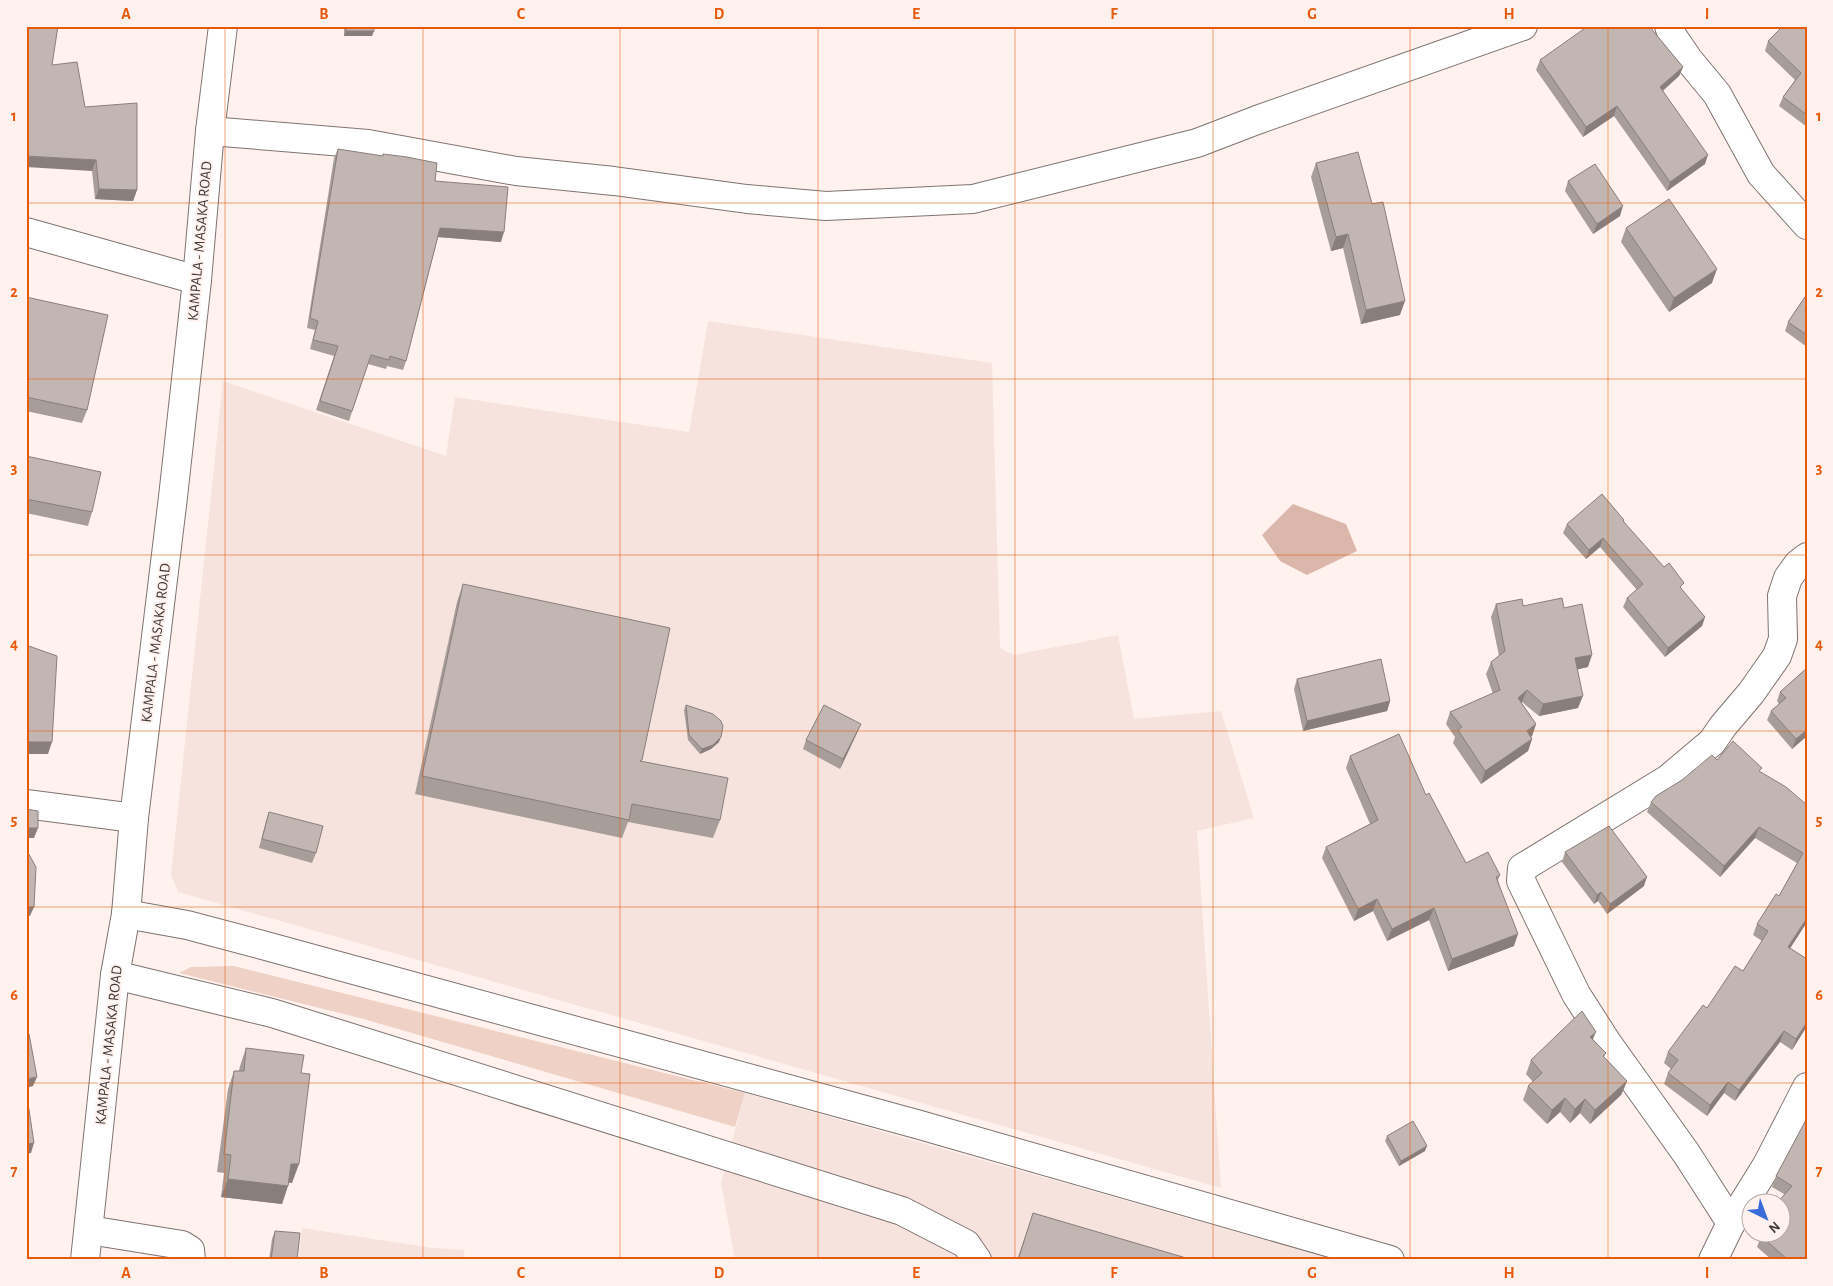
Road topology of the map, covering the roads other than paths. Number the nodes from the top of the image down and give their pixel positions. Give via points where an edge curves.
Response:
1 (223, 26) edge
2 (1523, 26) edge
3 (1670, 26) edge
4 (210, 131) junction
5 (1807, 225) edge
6 (26, 232) edge
7 (197, 280) junction
8 (1807, 557) edge
9 (26, 804) edge
10 (134, 818) junction
11 (126, 914) junction
12 (116, 975) junction
13 (1807, 1087) edge
14 (1731, 1223) junction
15 (89, 1230) junction
16 (85, 1260) edge
17 (191, 1260) edge
18 (976, 1260) edge
19 (1390, 1260) edge
20 (1713, 1260) edge

1 - 4 main road, KAMPALA - MASAKA ROAD
2 - 4 main road via 1197,143 973,199 826,206 757,200 516,171 368,144
3 - 5 main road via 1683,52 1716,94 1761,174
4 - 7 main road, KAMPALA - MASAKA ROAD
6 - 7 main road
7 - 10 main road, KAMPALA - MASAKA ROAD
8 - 14 main road via 1788,578 1782,596 1783,639 1777,656 1712,742 1668,779 1522,868 1521,881 1576,994
9 - 10 main road
10 - 11 main road, KAMPALA - MASAKA ROAD
11 - 12 main road, KAMPALA - MASAKA ROAD
11 - 19 main road via 285,951 920,1125
12 - 15 main road, KAMPALA - MASAKA ROAD
12 - 18 main road via 272,1013 902,1211 966,1244
13 - 14 main road
14 - 20 main road
15 - 16 main road, KAMPALA - MASAKA ROAD
15 - 17 main road via 182,1245 190,1250

